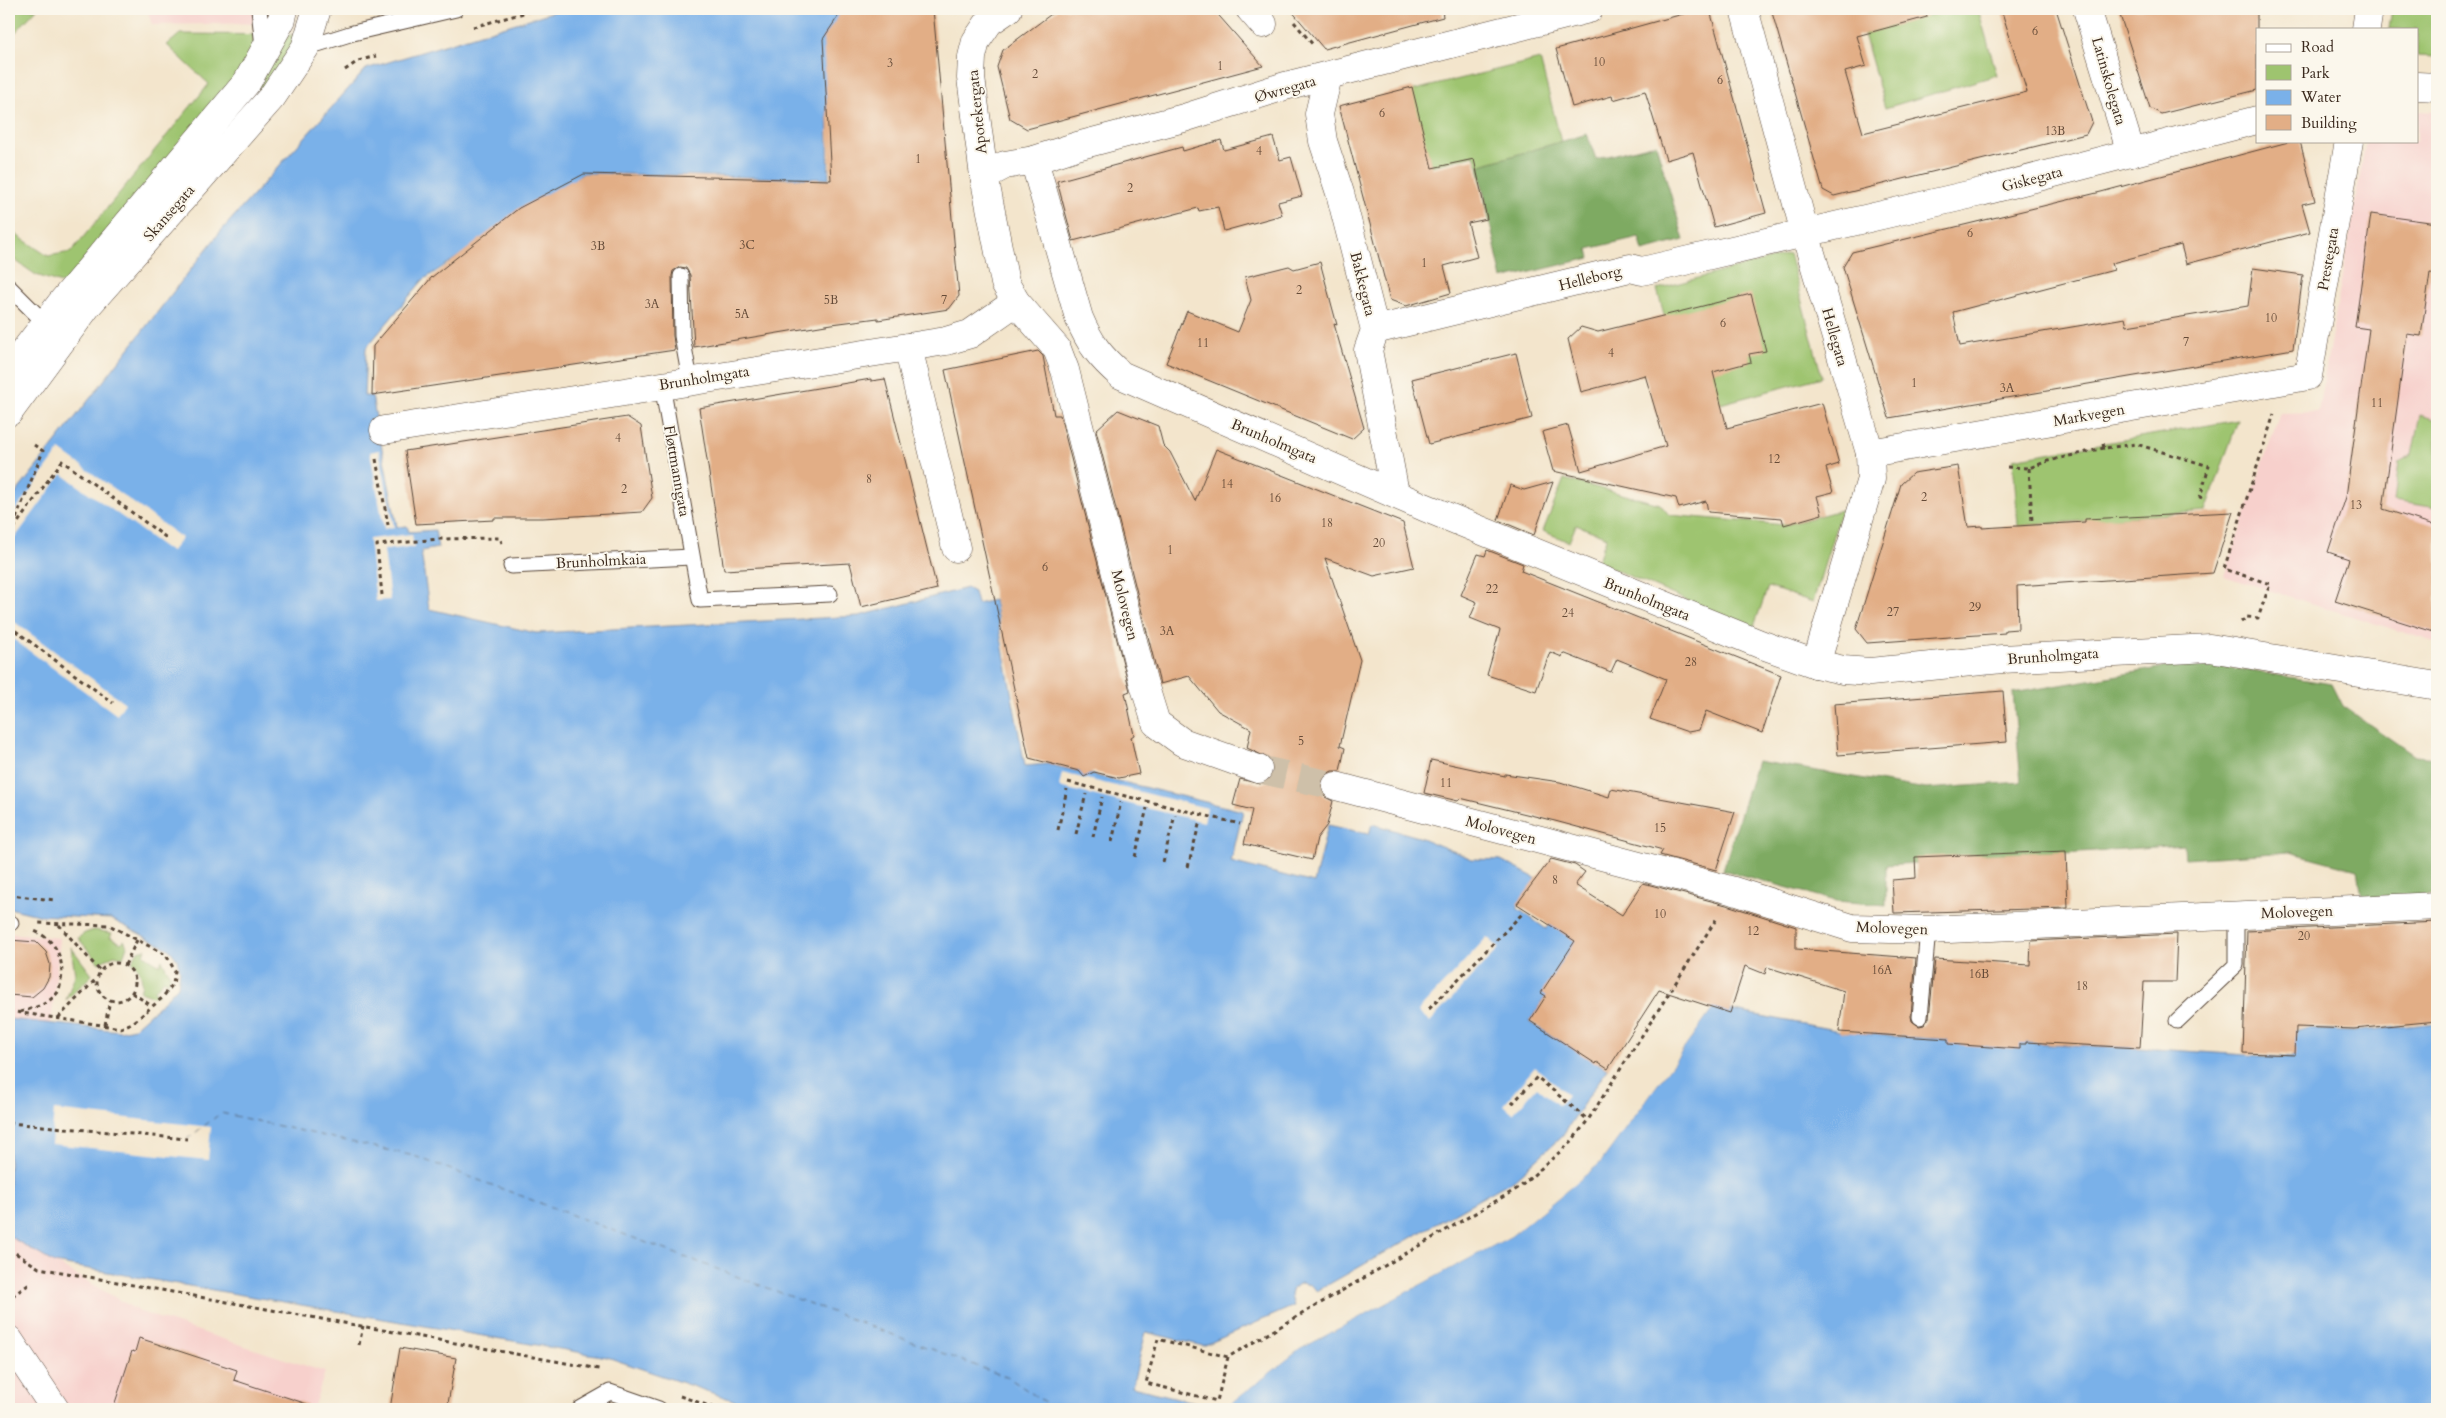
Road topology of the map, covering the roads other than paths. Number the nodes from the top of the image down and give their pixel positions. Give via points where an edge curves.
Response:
1 (259, 9) edge
2 (284, 9) edge
3 (317, 9) edge
4 (456, 9) edge
5 (1589, 9) edge
6 (1744, 9) edge
7 (2087, 9) edge
8 (2369, 9) edge
9 (991, 13) edge
10 (2366, 28) edge
11 (305, 48) junction
12 (264, 54) junction
13 (1328, 76) junction
14 (2418, 86) edge
15 (2437, 87) edge
16 (2256, 120) edge
17 (2349, 142) edge
18 (2131, 153) junction
19 (1034, 160) junction
20 (984, 176) junction
21 (1805, 233) junction
22 (681, 276) dead end
23 (9, 287) edge
24 (1016, 302) junction
25 (1374, 330) junction
26 (54, 331) junction
27 (908, 347) junction
28 (9, 371) edge
29 (2296, 378) joint
30 (690, 380) junction
31 (662, 385) junction
32 (9, 412) edge
33 (384, 430) dead end
34 (1870, 453) junction
35 (1395, 493) junction
36 (956, 548) dead end
37 (691, 557) junction
38 (511, 566) road end
39 (830, 594) dead end
40 (1816, 664) junction
41 (2437, 686) edge
42 (1258, 769) tunnel mouth
43 (1336, 786) tunnel mouth
44 (2437, 906) edge
45 (2236, 915) junction
46 (1928, 930) junction
47 (1920, 1017) dead end
48 (2177, 1021) dead end
49 (9, 1340) edge
50 (55, 1409) edge
51 (580, 1409) edge
52 (659, 1409) edge

1 - 12 lane
2 - 12 street, Skansegata via 282,20
3 - 11 street, Skansegata
4 - 11 lane via 353,33
5 - 13 street, Øwregata
6 - 21 street, Hellegata
7 - 18 street, Latinskolegata
8 - 10 street
9 - 20 street, Apotekergata via 976,41 971,71
11 - 26 street, Skansegata via 272,97 88,305
12 - 26 street, Skansegata via 247,82
13 - 19 street, Øwregata
13 - 25 street, Bakkegata via 1319,114 1323,142 1340,193
14 - 15 street
16 - 18 street, Giskegata
17 - 29 street, Prestegata
18 - 21 street, Giskegata
19 - 20 street, Øwregata via 1006,166
19 - 35 street, Brunholmgata via 1079,318 1101,358 1121,375
20 - 24 street, Apotekergata via 1005,283
21 - 25 street, Helleborg via 1642,271 1630,268
21 - 34 street, Hellegata
22 - 30 lane via 682,336
23 - 26 lane
24 - 27 street, Brunholmgata via 970,334
24 - 42 street, Molovegen via 1057,349 1068,378 1156,723 1182,742
25 - 35 street, Bakkegata via 1368,350
26 - 28 street, Skansegata
26 - 32 street, Skansegata
27 - 30 street, Brunholmgata
27 - 36 street
29 - 34 street, Markvegen
30 - 31 street, Brunholmgata
31 - 33 street, Brunholmgata
31 - 37 lane, Fløttmanngata
34 - 40 street, Hellegata via 1871,479
35 - 40 street, Brunholmgata via 1644,598
37 - 38 lane, Brunholmkaia
37 - 39 lane, Fløttmanngata via 700,600
40 - 41 street, Brunholmgata via 1870,672 2002,659 2210,648
43 - 46 street, Molovegen via 1734,891 1852,928
44 - 45 street, Molovegen
45 - 46 street, Molovegen
45 - 48 lane via 2236,965
46 - 47 lane
49 - 50 street
51 - 52 lane via 610,1392

